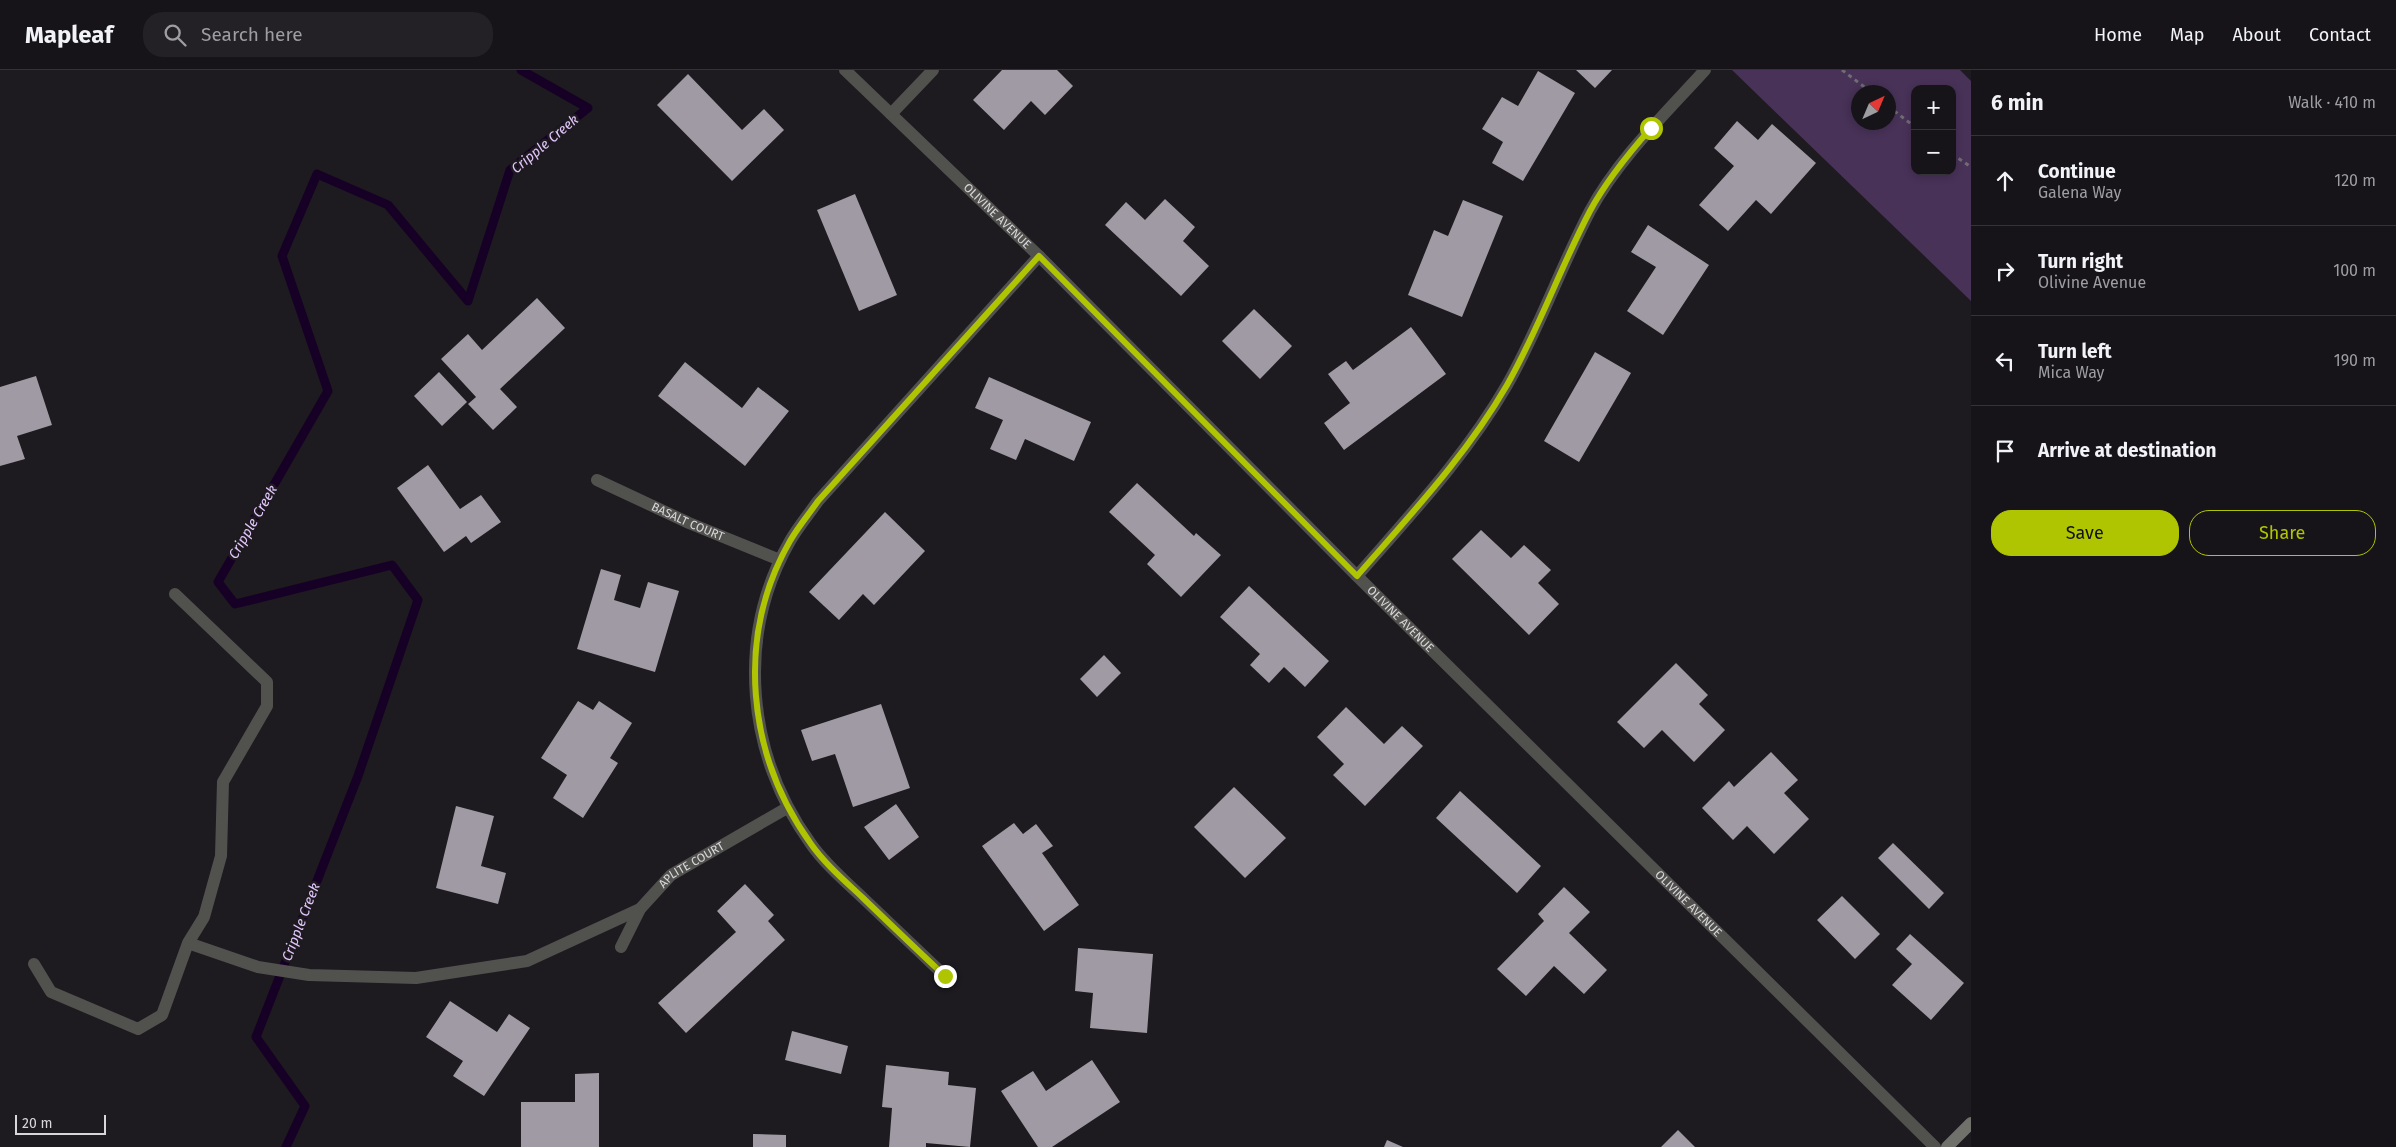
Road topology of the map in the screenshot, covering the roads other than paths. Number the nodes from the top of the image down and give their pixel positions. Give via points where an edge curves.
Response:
1 (845, 70) edge
2 (933, 70) edge
3 (1705, 70) edge
4 (891, 114) junction
5 (1039, 256) junction
6 (597, 480) dead end
7 (780, 560) junction
8 (1357, 576) junction
9 (175, 594) dead end
10 (787, 808) junction
11 (640, 909) junction
12 (188, 943) junction
13 (621, 947) dead end
14 (34, 964) dead end
15 (945, 976) dead end
16 (1971, 1122) edge
17 (1935, 1147) edge
18 (1947, 1147) edge

1 - 4 street, OLIVINE AVENUE
2 - 4 street
3 - 8 street via 1630,152 1591,210 1507,386 1466,449
4 - 5 street, OLIVINE AVENUE
5 - 7 street via 818,501
5 - 8 street, OLIVINE AVENUE
6 - 7 street, BASALT COURT via 689,523
7 - 10 street via 762,610 754,696 762,743
8 - 17 street, OLIVINE AVENUE
9 - 12 street via 267,682 267,706 223,782 221,856 204,917
10 - 11 street, APLITE COURT via 670,875
10 - 15 street via 812,845 836,872
11 - 12 street via 527,961 416,978 309,975 258,967
11 - 13 street, APLITE COURT
12 - 14 street via 162,1016 138,1029 51,992
16 - 18 main road

